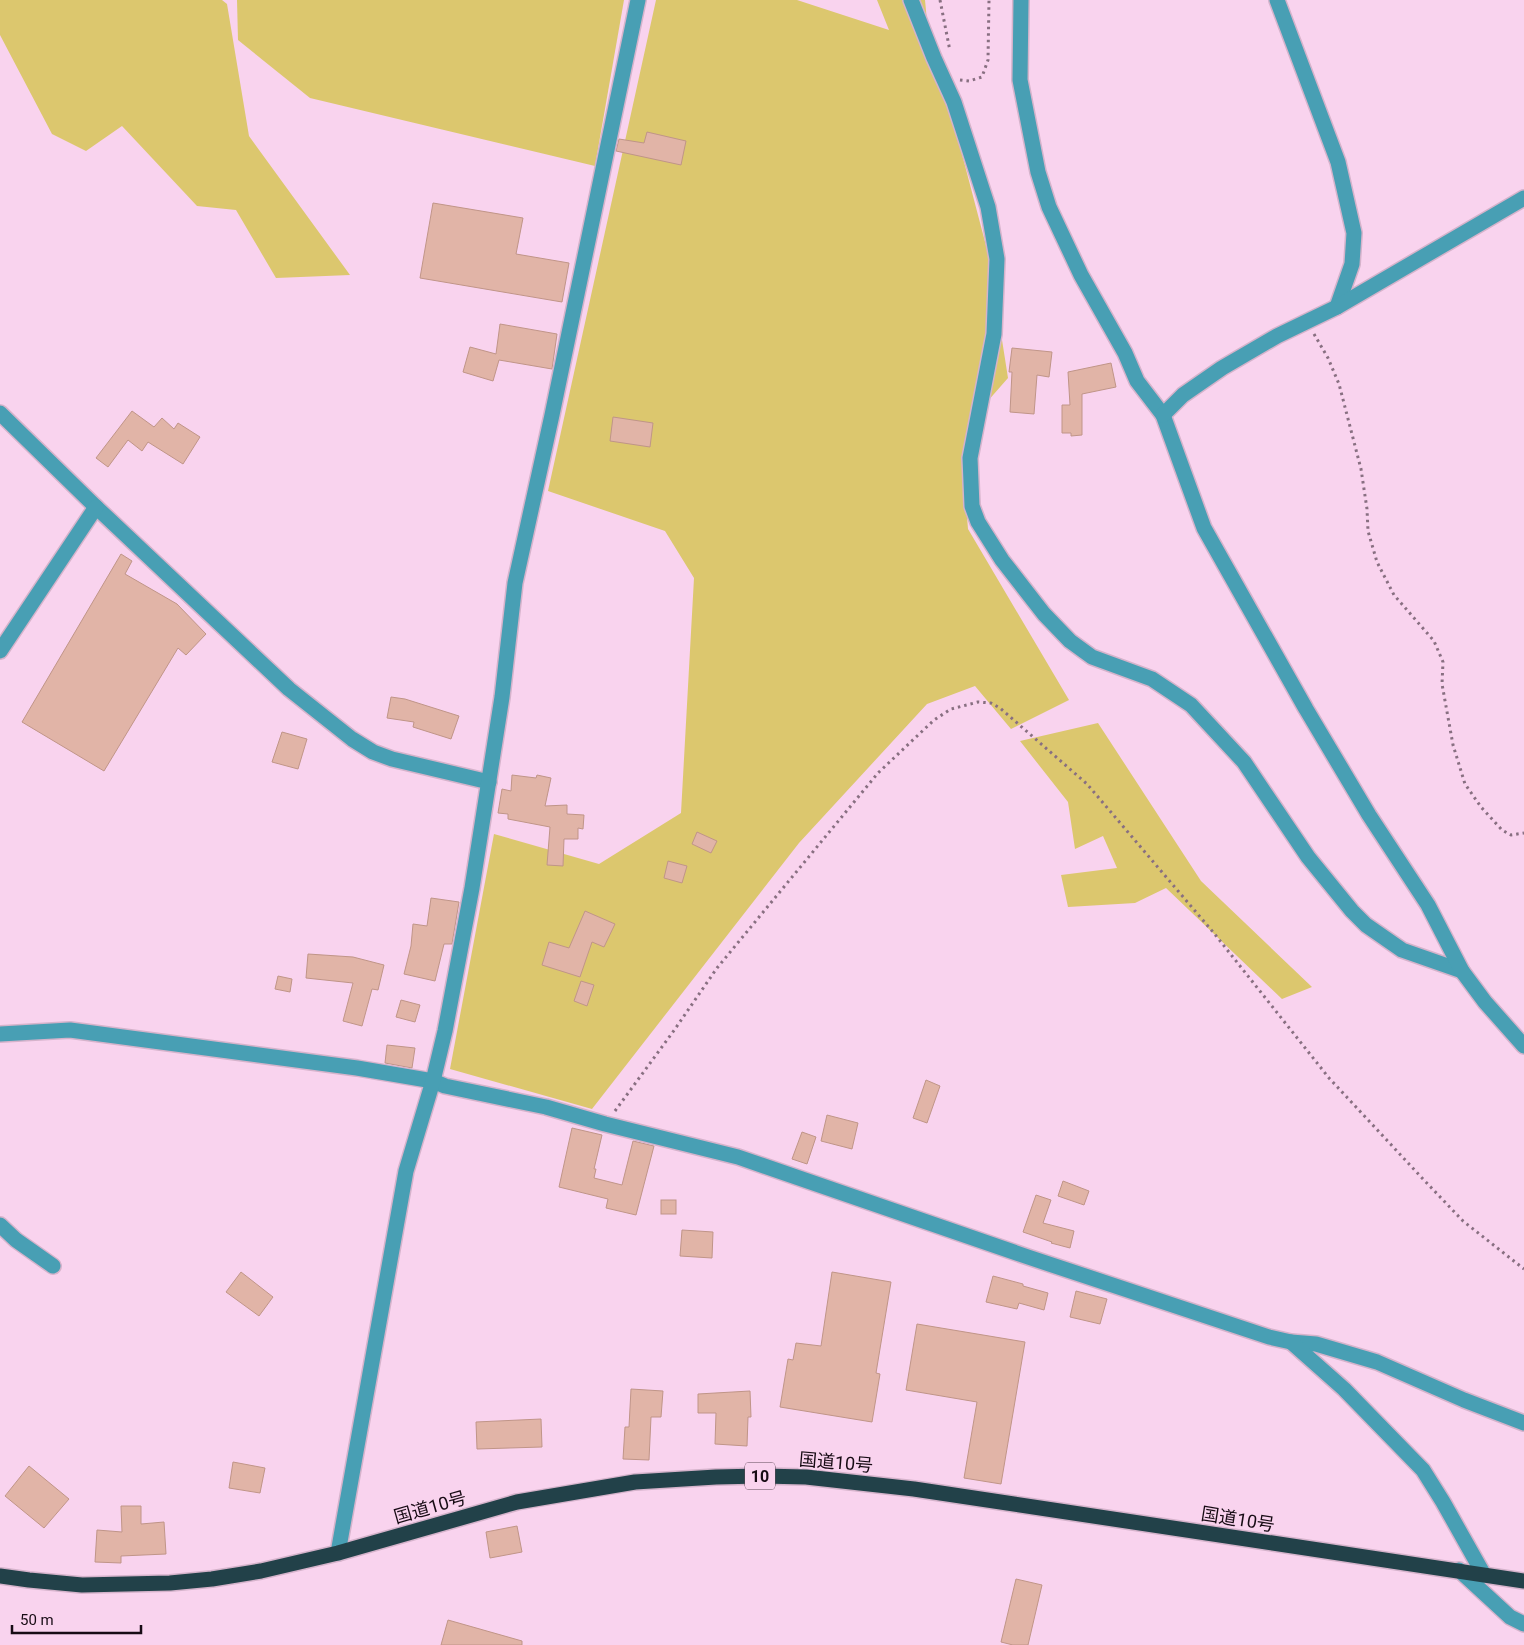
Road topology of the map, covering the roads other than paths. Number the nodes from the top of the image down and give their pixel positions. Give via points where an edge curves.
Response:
1 (638, 0) edge
2 (911, 0) edge
3 (1021, 0) edge
4 (1277, 0) edge
5 (1524, 198) edge
6 (1338, 307) junction
7 (0, 413) edge
8 (1163, 415) junction
9 (96, 507) junction
10 (0, 650) edge
11 (489, 782) junction
12 (1462, 971) junction
13 (0, 1034) edge
14 (1524, 1046) edge
15 (433, 1081) junction
16 (0, 1225) edge
17 (53, 1266) dead end
18 (1291, 1342) junction
19 (1524, 1423) edge
20 (338, 1553) junction
21 (1459, 1570) junction
22 (1484, 1575) junction
23 (0, 1576) edge
24 (1524, 1581) edge
25 (1524, 1624) edge

1 - 11 street via 516,583
2 - 12 street via 954,102 988,207 998,258 994,334 970,458 972,506 978,522 1002,560 1044,614 1070,641 1092,658 1152,679 1192,705 1244,762 1308,857 1366,925 1402,950
3 - 8 street via 1020,80 1038,172 1049,207 1137,381
4 - 6 street via 1338,162 1354,233 1352,264
5 - 6 street
6 - 8 street via 1277,336 1222,368 1183,395
7 - 9 street
8 - 12 street via 1204,528 1306,709 1369,815 1428,905
9 - 10 street
9 - 11 street via 289,689 352,738 373,752 392,759
11 - 15 street via 472,888
12 - 14 street
13 - 15 street via 70,1030
15 - 18 street via 738,1157 1269,1338
15 - 20 street via 406,1170
16 - 17 street
18 - 19 street via 1316,1344 1377,1362
18 - 22 street via 1344,1388 1423,1470
20 - 21 highway, 国道10号 / 10 via 517,1502 557,1494 635,1482 769,1476 914,1489
20 - 23 highway, 国道10号 / 10 via 261,1571 170,1583 82,1585
21 - 22 highway, 国道10号 / 10
21 - 25 street via 1510,1617
22 - 24 highway, 国道10号 / 10

